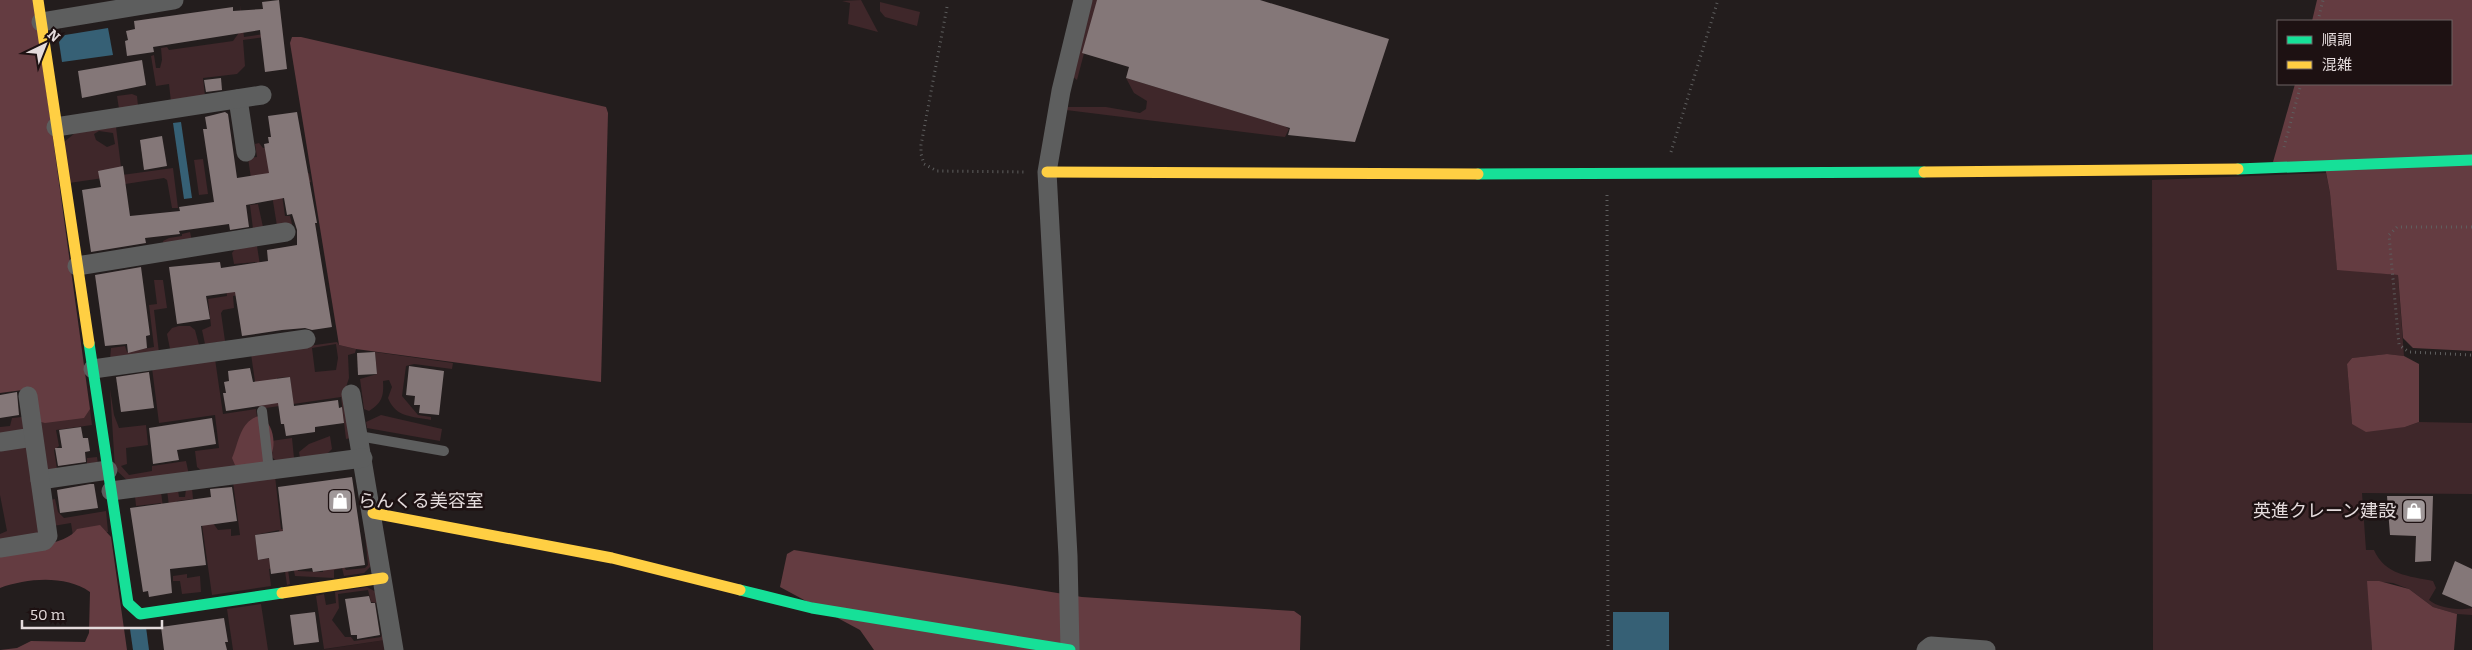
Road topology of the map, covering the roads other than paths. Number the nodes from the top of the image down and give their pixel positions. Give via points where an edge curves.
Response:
1 (38, 0) edge
2 (174, 0) edge
3 (1083, 0) edge
4 (138, 3) edge
5 (41, 22) junction
6 (262, 95) dead end
7 (238, 99) junction
8 (56, 127) junction
9 (246, 152) dead end
10 (2472, 160) edge
11 (1047, 172) junction
12 (286, 232) dead end
13 (77, 266) junction
14 (306, 339) dead end
15 (93, 370) junction
16 (352, 394) dead end
17 (28, 396) dead end
18 (262, 411) dead end
19 (359, 436) junction
20 (33, 437) junction
21 (0, 442) edge
22 (444, 451) dead end
23 (363, 458) junction
24 (108, 470) junction
25 (270, 470) junction
26 (40, 480) junction
27 (111, 491) junction
28 (373, 513) junction
29 (0, 548) edge
30 (383, 578) junction
31 (394, 650) edge
32 (1070, 650) edge
33 (1926, 650) edge
34 (1986, 650) edge

1 - 5 street
2 - 4 street
3 - 11 street via 1061,91
4 - 5 street
5 - 8 street
6 - 7 street
7 - 8 street
7 - 9 street
8 - 13 street
10 - 11 street via 2278,169 1664,174
11 - 32 street via 1068,556
12 - 13 street
13 - 15 street
14 - 15 street
15 - 24 street
16 - 19 street
17 - 20 street
18 - 25 lane
19 - 22 lane
19 - 23 street
20 - 21 street
20 - 26 street
23 - 25 street
23 - 28 street
24 - 26 street
24 - 27 street
25 - 27 street
26 - 29 street via 48,536 44,541
27 - 30 street via 128,603 140,614
28 - 30 street
28 - 32 street via 612,558 812,608
30 - 31 street
33 - 34 street via 1931,646

